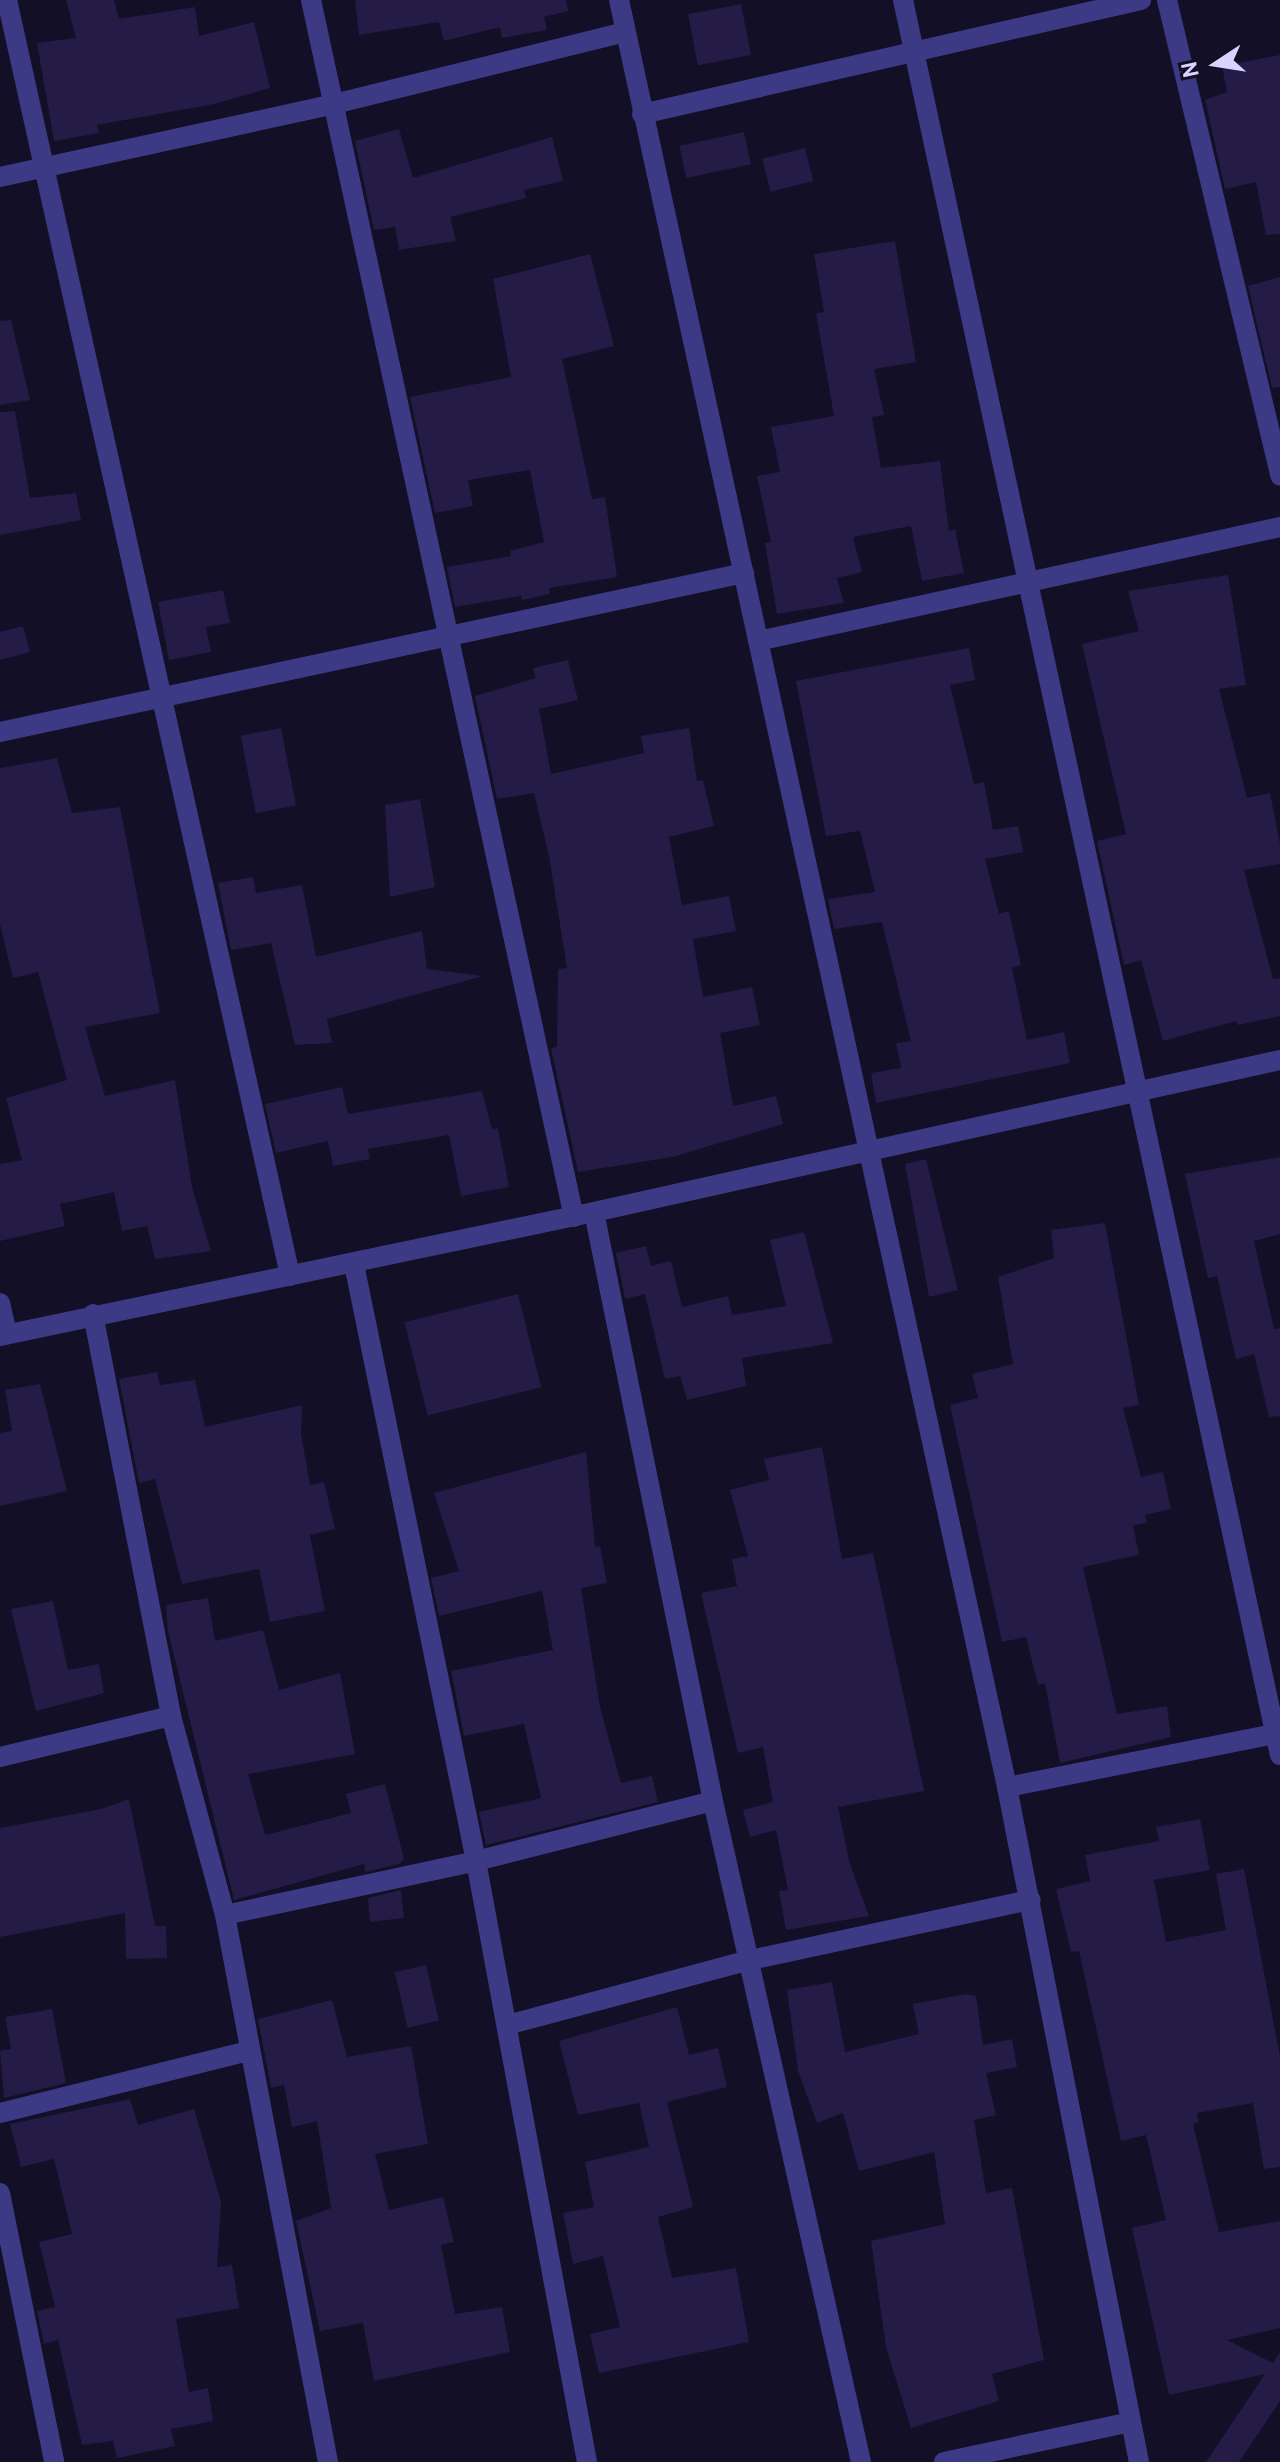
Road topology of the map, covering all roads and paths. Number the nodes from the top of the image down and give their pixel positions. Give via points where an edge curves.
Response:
1 (7, 0) edge
2 (311, 0) edge
3 (619, 0) edge
4 (903, 0) edge
5 (1141, 0) edge
6 (1167, 0) edge
7 (625, 32) junction
8 (914, 53) junction
9 (334, 104) junction
10 (642, 114) junction
11 (43, 169) junction
12 (0, 177) edge
13 (1280, 476) edge
14 (1280, 527) edge
15 (744, 573) junction
16 (1029, 584) junction
17 (449, 633) junction
18 (758, 641) junction
19 (164, 695) junction
20 (0, 732) edge
21 (1280, 1060) edge
22 (1139, 1094) junction
23 (869, 1147) junction
24 (584, 1214) junction
25 (354, 1264) junction
26 (290, 1276) junction
27 (0, 1303) edge
28 (93, 1314) junction
29 (3, 1335) edge
30 (171, 1716) junction
31 (1278, 1733) edge
32 (1280, 1755) edge
33 (0, 1757) edge
34 (1007, 1787) junction
35 (713, 1801) junction
36 (476, 1861) junction
37 (1031, 1900) junction
38 (225, 1915) junction
39 (750, 1960) junction
40 (507, 2025) junction
41 (249, 2051) junction
42 (0, 2113) edge
43 (0, 2193) edge
44 (1131, 2422) junction
45 (54, 2462) edge
46 (328, 2462) edge
47 (587, 2462) edge
48 (861, 2462) edge
49 (944, 2462) edge
50 (1139, 2462) edge

1 - 11 street
2 - 9 street
3 - 7 street
4 - 8 street
5 - 8 street
6 - 13 street
7 - 9 street
7 - 10 street
8 - 10 street
8 - 16 street
9 - 11 street
9 - 17 street
10 - 15 street
11 - 12 street
11 - 19 street
14 - 16 street
15 - 17 street
15 - 18 street
16 - 18 street
16 - 22 street
17 - 19 street
17 - 24 street
18 - 23 street
19 - 20 street
19 - 26 street
21 - 22 street
22 - 23 street
22 - 31 street
23 - 24 street
23 - 34 street
24 - 25 street
24 - 35 street
25 - 26 street
25 - 36 street
26 - 28 street
27 - 29 street
28 - 29 street
28 - 30 street
30 - 33 street
30 - 38 street
31 - 32 street
31 - 34 street
34 - 37 street
35 - 36 street
35 - 39 street
36 - 38 street
36 - 40 street
37 - 39 street
37 - 44 street
38 - 41 street
39 - 40 street
39 - 48 street
40 - 47 street
41 - 42 street
41 - 46 street
43 - 45 street
44 - 49 street
44 - 50 street

